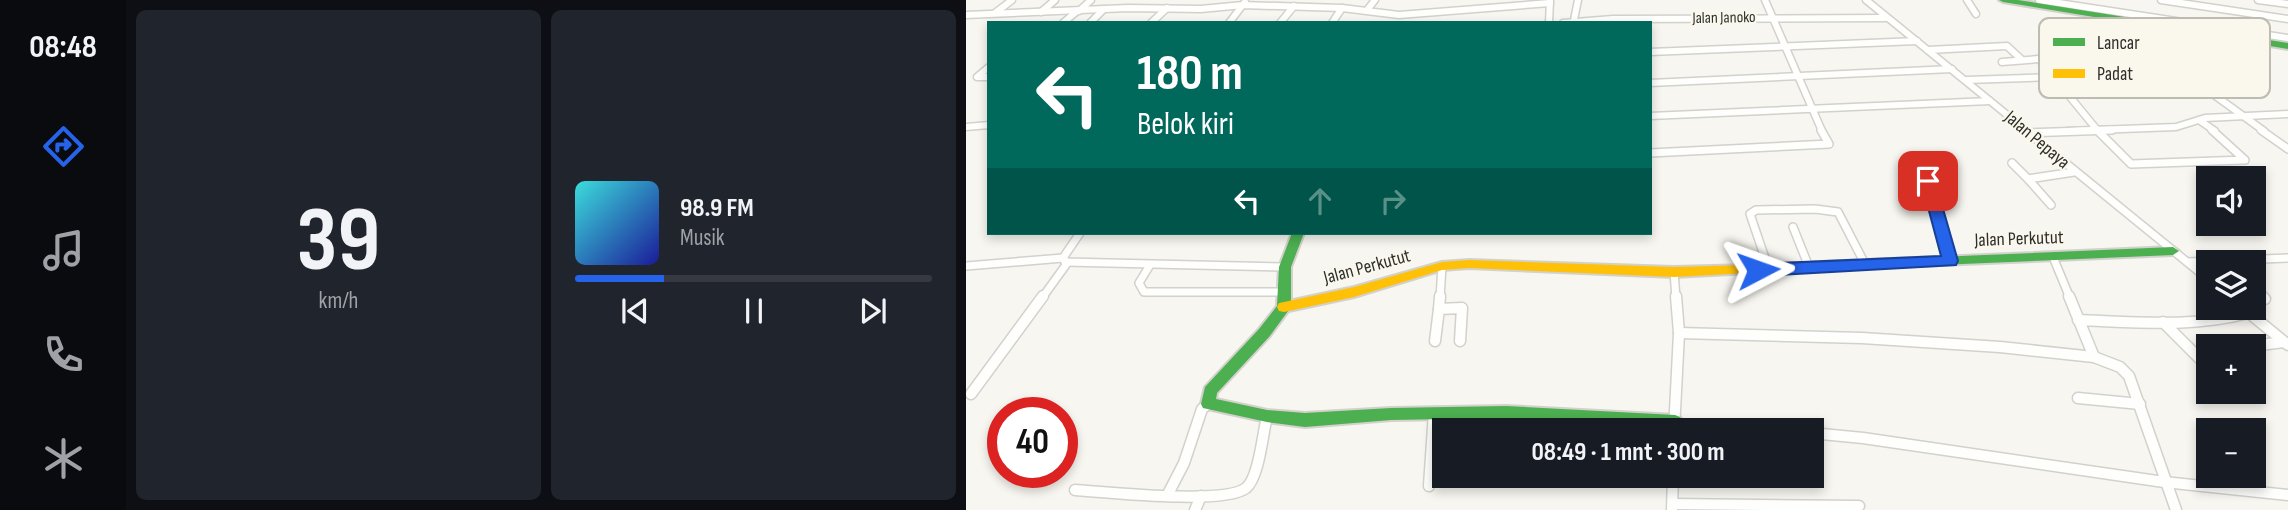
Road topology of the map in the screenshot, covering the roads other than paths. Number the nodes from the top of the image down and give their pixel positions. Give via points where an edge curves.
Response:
1 (1012, 0) edge
2 (1055, 0) edge
3 (1091, 0) edge
4 (1115, 0) edge
5 (1193, 0) edge
6 (1376, 0) edge
7 (1578, 0) edge
8 (1765, 0) edge
9 (1866, 0) edge
10 (1967, 0) edge
11 (2003, 0) edge
12 (2039, 0) edge
13 (2164, 0) edge
14 (2258, 0) edge
15 (1245, 2) edge
16 (1550, 2) edge
17 (2288, 4) edge
18 (1294, 6) junction
19 (1167, 8) junction
20 (1342, 8) junction
21 (1106, 9) junction
22 (1184, 9) junction
23 (2177, 9) edge
24 (1367, 10) junction
25 (1077, 11) junction
26 (1056, 12) junction
27 (995, 13) junction
28 (1040, 13) junction
29 (1976, 14) dead end
30 (967, 15) edge
31 (1399, 15) junction
32 (1772, 17) junction
33 (1051, 18) dead end
34 (1885, 18) junction
35 (2116, 18) edge
36 (2164, 18) edge
37 (2171, 18) edge
38 (2211, 18) edge
39 (2288, 19) edge
40 (1574, 20) junction
41 (1029, 21) edge
42 (1065, 21) edge
43 (1092, 21) edge
44 (1153, 21) edge
45 (1231, 21) edge
46 (1282, 21) edge
47 (1333, 21) edge
48 (1396, 21) edge
49 (1549, 21) edge
50 (1570, 21) edge
51 (2270, 33) edge
52 (2288, 38) edge
53 (1918, 41) junction
54 (2270, 43) edge
55 (2288, 46) edge
56 (1784, 47) junction
57 (1928, 50) junction
58 (1652, 52) edge
59 (2039, 59) edge
60 (2022, 60) junction
61 (2002, 62) dead end
62 (987, 68) edge
63 (1952, 69) junction
64 (987, 77) edge
65 (1797, 77) junction
66 (2039, 77) edge
67 (1967, 80) junction
68 (1652, 83) edge
69 (2070, 98) edge
70 (2218, 98) edge
71 (1990, 100) junction
72 (1811, 110) junction
73 (2288, 114) edge
74 (1652, 116) edge
75 (2242, 116) junction
76 (2199, 120) junction
77 (987, 125) edge
78 (966, 127) edge
79 (2097, 130) junction
80 (2026, 133) junction
81 (2288, 149) edge
82 (1652, 153) edge
83 (2012, 163) dead end
84 (2074, 172) junction
85 (2028, 179) junction
86 (1928, 181) dead end
87 (2051, 205) dead end
88 (1793, 227) dead end
89 (1079, 235) edge
90 (1297, 235) edge
91 (2173, 251) junction
92 (2053, 257) junction
93 (2288, 258) edge
94 (1065, 260) junction
95 (1950, 261) junction
96 (2188, 262) junction
97 (1865, 264) junction
98 (1150, 265) junction
99 (966, 266) edge
100 (1442, 266) junction
101 (1285, 267) junction
102 (1809, 267) junction
103 (2196, 269) edge
104 (1769, 270) junction
105 (1674, 272) junction
106 (1284, 292) junction
107 (1284, 307) junction
108 (1439, 309) junction
109 (2078, 320) junction
110 (2217, 320) edge
111 (2258, 320) edge
112 (2164, 322) junction
113 (1679, 333) junction
114 (1435, 341) dead end
115 (1460, 341) dead end
116 (2286, 344) edge
117 (2266, 345) edge
118 (2196, 355) edge
119 (2094, 357) junction
120 (971, 394) dead end
121 (2078, 398) dead end
122 (1208, 404) junction
123 (2140, 404) junction
124 (1434, 412) junction
125 (1267, 416) junction
126 (1573, 418) edge
127 (1674, 418) edge
128 (1824, 434) edge
129 (2164, 482) junction
130 (1429, 486) dead end
131 (1673, 488) edge
132 (1075, 490) dead end
133 (1168, 494) junction
134 (2288, 495) edge
135 (1201, 496) junction
136 (1859, 506) dead end
137 (1672, 507) edge
138 (1797, 508) edge
139 (1195, 510) edge
140 (2176, 510) edge

1 - 27 street
2 - 28 street
3 - 25 street
4 - 21 street
5 - 22 street
6 - 24 street
7 - 40 street
8 - 32 street
9 - 34 street, Jalan Pepaya
10 - 29 street
11 - 35 main road
12 - 36 street
13 - 23 street
13 - 37 street
14 - 17 street
15 - 18 street
15 - 22 street
15 - 45 street
16 - 31 street
16 - 49 street
18 - 20 street
18 - 46 street
19 - 21 street
19 - 22 street
19 - 44 street
20 - 24 street
20 - 47 street
21 - 25 street
21 - 43 street
23 - 38 street
23 - 39 street
24 - 31 street
25 - 26 street
25 - 42 street
26 - 28 street
26 - 33 street
27 - 28 street
27 - 30 street
28 - 41 street
31 - 48 street
32 - 34 street, Jalan Janoko
32 - 40 street, Jalan Janoko
32 - 56 street
34 - 53 street, Jalan Pepaya
40 - 50 street, Jalan Janoko
51 - 52 street
53 - 56 street
53 - 57 street, Jalan Pepaya
54 - 55 main road
56 - 58 street
56 - 65 street
57 - 60 street via 2007,46
57 - 63 street, Jalan Pepaya
59 - 60 street
60 - 61 street
62 - 64 street via 976,76
63 - 65 street
63 - 67 street, Jalan Pepaya
65 - 68 street
65 - 72 street
66 - 67 street
67 - 71 street, Jalan Pepaya
69 - 79 street
70 - 75 street
71 - 72 street
71 - 80 street, Jalan Pepaya
72 - 74 street
72 - 82 street via 1827,145
73 - 75 street
75 - 76 street
75 - 81 street
76 - 79 street via 2181,126
76 - 79 street via 2245,160 2131,164
77 - 78 street
79 - 80 street
80 - 84 street, Jalan Pepaya
83 - 85 street
84 - 85 street
84 - 91 street, Jalan Pepaya
85 - 87 street
86 - 95 street
88 - 102 street
89 - 94 street
90 - 101 main road
91 - 92 main road, Jalan Perkutut
91 - 96 street, Jalan Pepaya
92 - 95 main road, Jalan Perkutut
92 - 109 street
93 - 96 street
94 - 98 street
94 - 99 street
94 - 120 street
95 - 97 main road, Jalan Perkutut
96 - 103 street, Jalan Pepaya
97 - 102 main road, Jalan Perkutut
97 - 104 street via 1835,210 1756,210 1750,214
98 - 101 street
98 - 106 street via 1139,283 1144,292
100 - 105 main road, Jalan Perkutut
100 - 107 main road, Jalan Perkutut
100 - 108 street
101 - 106 main road
102 - 104 main road, Jalan Perkutut
104 - 105 main road, Jalan Perkutut
105 - 113 street
106 - 107 main road
107 - 122 main road via 1210,391
108 - 114 street
108 - 115 street via 1462,308
109 - 112 street
109 - 119 street
110 - 112 street
111 - 116 street
112 - 118 street
113 - 119 street via 1862,338
113 - 127 street
116 - 117 street
119 - 123 street via 2126,372
121 - 123 street
122 - 125 main road
122 - 133 street via 1202,408
123 - 129 street
124 - 125 main road via 1331,420
124 - 126 main road
124 - 130 street
125 - 135 street via 1248,487 1238,493
128 - 129 street
129 - 134 street
129 - 140 street
131 - 137 street
132 - 133 street
133 - 135 street
135 - 139 street
136 - 138 street
137 - 138 street

